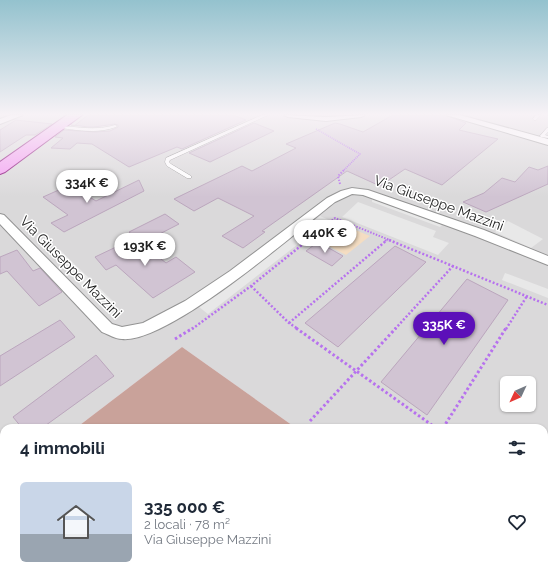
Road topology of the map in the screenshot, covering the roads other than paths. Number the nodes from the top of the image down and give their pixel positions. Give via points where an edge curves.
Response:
1 (38, 142) edge
2 (203, 142) edge
3 (0, 169) edge
4 (189, 177) dead end
5 (0, 217) edge
6 (548, 261) edge

1 - 3 main road
2 - 4 lane via 168,159 169,165
5 - 6 street, Via Giuseppe Mazzini via 107,328 122,333 146,329 190,305 328,203 352,191 364,192 507,243

